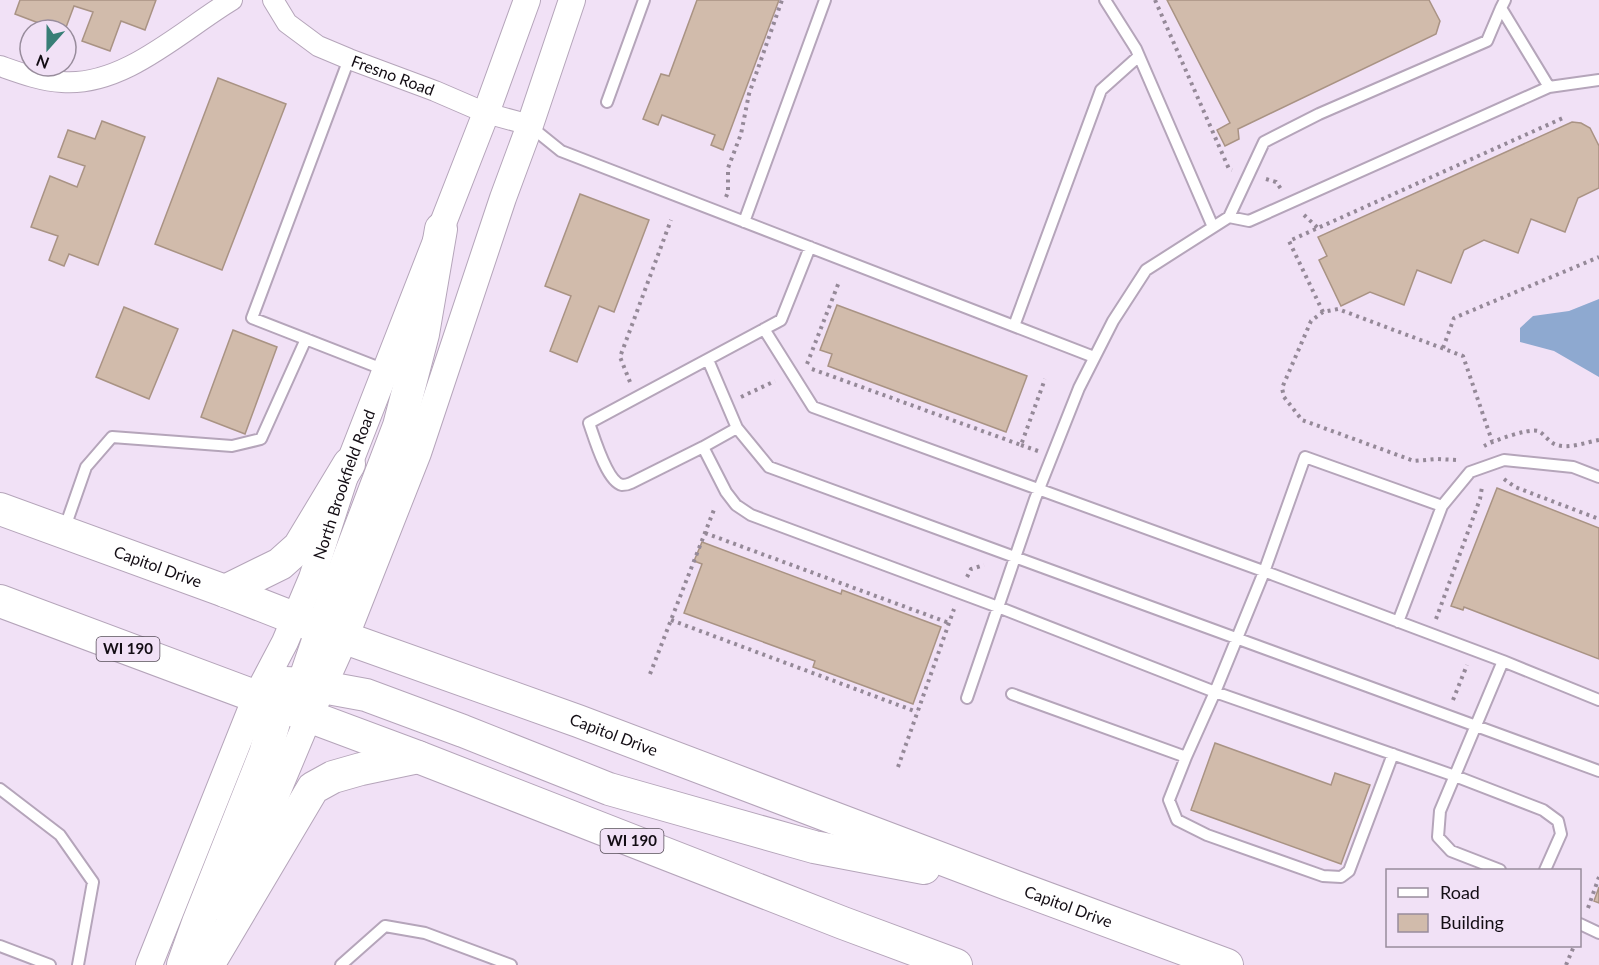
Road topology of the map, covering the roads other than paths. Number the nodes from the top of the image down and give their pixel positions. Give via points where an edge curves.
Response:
1 (232, 0) edge
2 (273, 0) edge
3 (527, 0) edge
4 (572, 0) edge
5 (645, 0) edge
6 (825, 0) edge
7 (1105, 0) edge
8 (1503, 4) edge
9 (1139, 56) junction
10 (349, 59) junction
11 (0, 66) edge
12 (1598, 78) edge
13 (1549, 87) junction
14 (607, 102) dead end
15 (486, 113) junction
16 (530, 125) junction
17 (1229, 217) junction
18 (744, 222) junction
19 (1213, 227) junction
20 (441, 229) junction
21 (810, 247) junction
22 (1014, 326) junction
23 (764, 329) junction
24 (306, 339) junction
25 (1094, 357) junction
26 (708, 360) junction
27 (386, 370) junction
28 (737, 428) junction
29 (703, 447) junction
30 (349, 464) junction
31 (1599, 477) edge
32 (1039, 490) junction
33 (1442, 506) junction
34 (0, 509) edge
35 (63, 533) junction
36 (1016, 557) junction
37 (1264, 572) junction
38 (225, 591) junction
39 (0, 602) edge
40 (998, 607) junction
41 (1398, 622) junction
42 (321, 628) junction
43 (1236, 638) junction
44 (1503, 661) junction
45 (290, 691) junction
46 (1215, 692) junction
47 (1012, 694) dead end
48 (967, 698) dead end
49 (1599, 700) edge
50 (309, 716) junction
51 (1476, 726) junction
52 (1393, 754) junction
53 (418, 757) junction
54 (1186, 757) junction
55 (1599, 771) edge
56 (1455, 776) junction
57 (0, 789) edge
58 (1497, 869) edge
59 (1545, 869) edge
60 (1008, 884) junction
61 (1581, 924) edge
62 (1599, 933) edge
63 (0, 946) edge
64 (50, 965) edge
65 (78, 965) edge
66 (149, 965) edge
67 (183, 965) edge
68 (207, 965) edge
69 (341, 965) edge
70 (512, 965) edge
71 (956, 965) edge
72 (1227, 965) edge

1 - 11 street via 138,63 88,82 62,82
2 - 10 street, Fresno Road via 287,23 318,46
3 - 15 street, North Brookfield Road
4 - 16 street, North Brookfield Road
5 - 14 lane
6 - 18 lane
7 - 9 lane
8 - 13 lane
8 - 17 lane via 1487,41 1264,142
9 - 19 lane
9 - 22 lane via 1101,90
10 - 15 street, Fresno Road
10 - 24 lane via 252,318
12 - 13 lane
13 - 17 lane via 1249,221
15 - 16 street, Fresno Road
15 - 20 street, North Brookfield Road
16 - 18 lane via 561,151
16 - 42 street, North Brookfield Road via 418,453
17 - 19 lane
18 - 21 lane
19 - 25 lane via 1146,270
20 - 27 street, North Brookfield Road
20 - 42 main road via 423,334 399,426
21 - 22 lane
21 - 23 lane via 781,320
22 - 25 lane
23 - 26 lane
23 - 32 lane via 813,407
24 - 27 lane
24 - 35 lane via 261,439 232,446 112,437 86,468
25 - 32 lane
26 - 28 lane
26 - 29 lane via 589,423 609,473 623,485
27 - 30 street, North Brookfield Road
28 - 29 lane
28 - 36 lane via 769,467
29 - 40 lane via 736,505 752,515
30 - 38 main road via 299,547 280,564
30 - 42 street, North Brookfield Road via 312,578
31 - 33 lane via 1573,467 1504,460 1470,472
32 - 36 lane
32 - 37 lane
33 - 37 lane via 1305,457
33 - 41 lane
34 - 35 main road, Capitol Drive
35 - 38 main road, Capitol Drive
36 - 40 lane
36 - 43 lane
37 - 41 lane
37 - 43 lane
38 - 42 main road, Capitol Drive
39 - 45 main road, WI 190
40 - 46 lane
40 - 48 lane
41 - 44 lane
42 - 45 street, North Brookfield Road
42 - 45 main road via 308,673
42 - 60 main road, Capitol Drive
43 - 46 lane
43 - 51 lane
44 - 49 lane
44 - 51 lane
45 - 50 main road, WI 190
45 - 60 main road via 366,695 609,789 814,847
45 - 66 street, North Brookfield Road
45 - 67 main road
46 - 52 lane
46 - 54 lane
47 - 54 lane
50 - 53 main road, WI 190
50 - 68 street
51 - 55 lane
51 - 56 lane
52 - 54 lane via 1349,871 1341,877 1323,876 1177,820 1169,800
52 - 56 lane
53 - 68 main road via 342,774 313,788
53 - 71 main road, WI 190
56 - 58 lane via 1440,811 1438,837 1451,851
56 - 59 lane via 1543,810 1558,821 1561,834
57 - 65 lane via 60,835 93,882
60 - 72 main road, Capitol Drive
61 - 62 lane
63 - 64 lane
69 - 70 lane via 385,926 425,933

